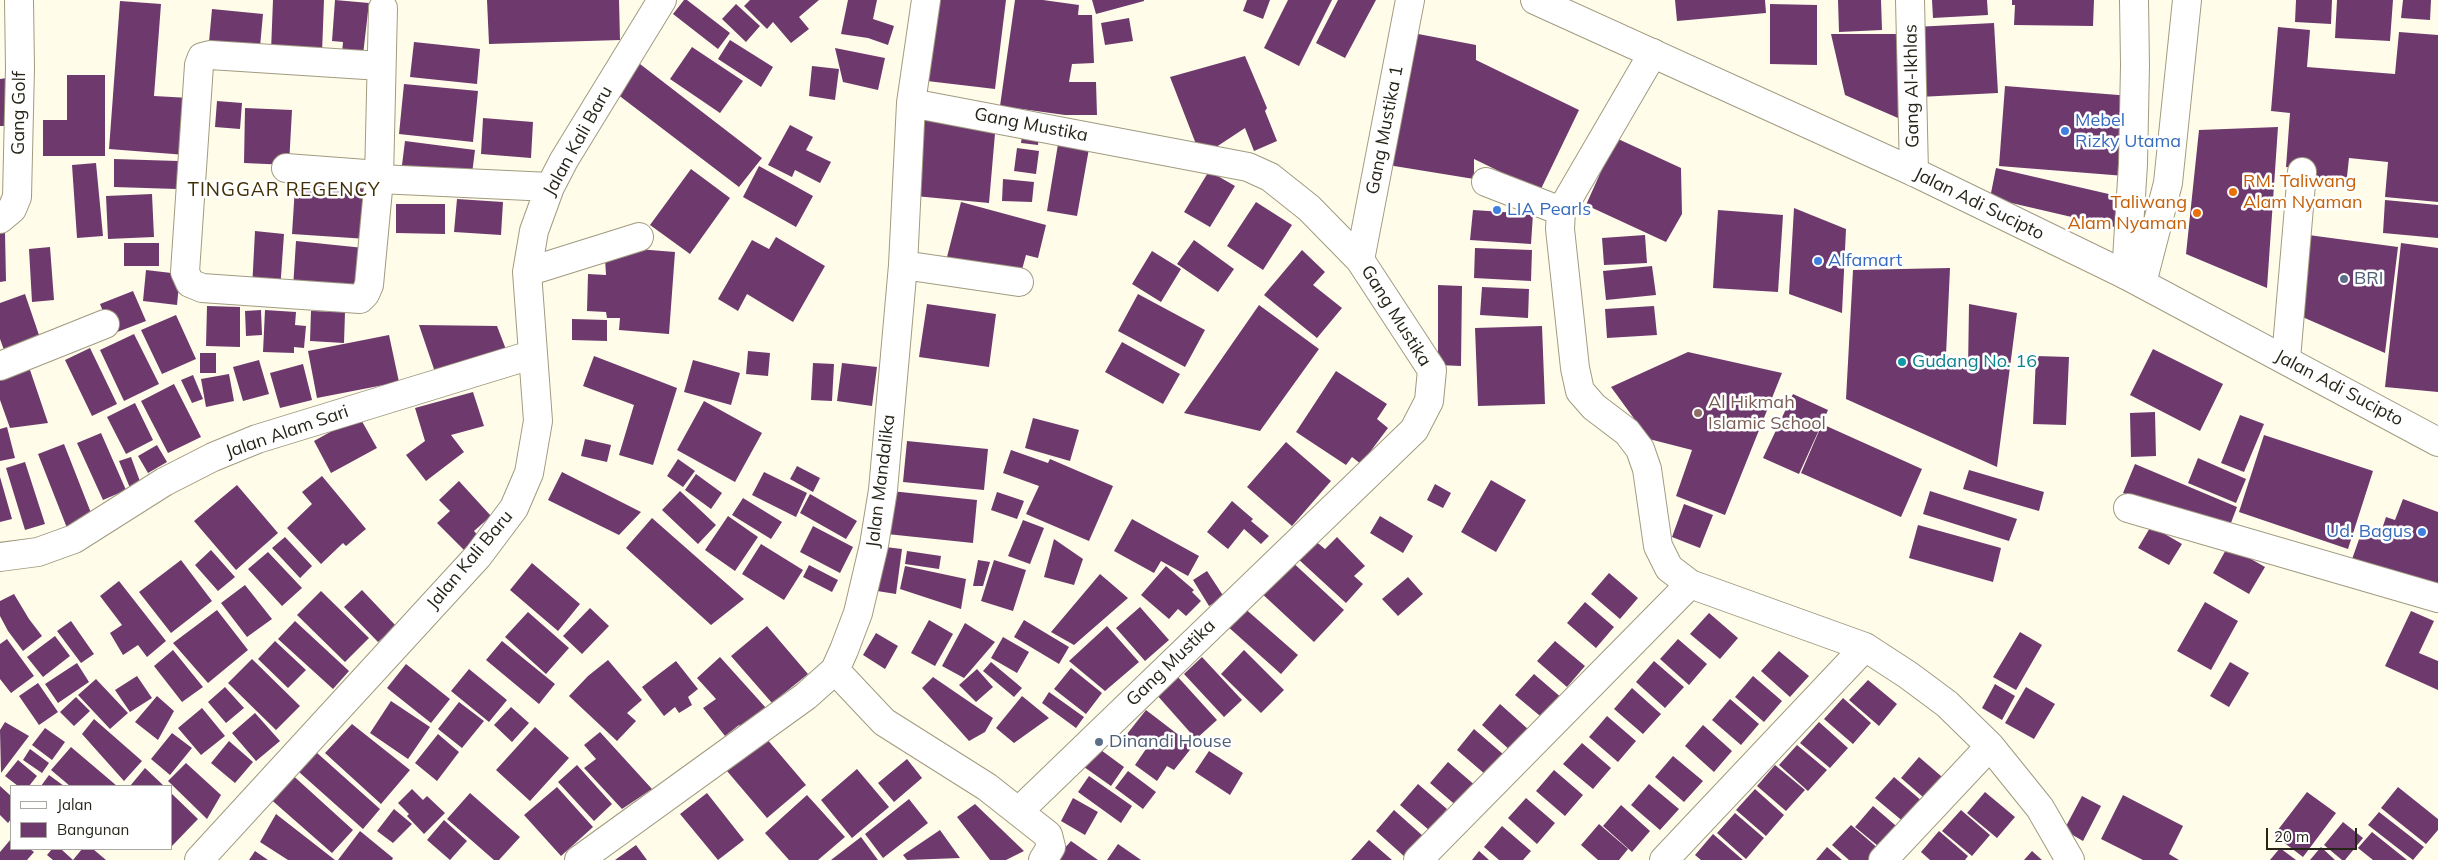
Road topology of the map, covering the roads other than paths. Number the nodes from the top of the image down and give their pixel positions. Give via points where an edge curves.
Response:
1 (19, 0) edge
2 (662, 0) edge
3 (926, 0) edge
4 (1410, 0) edge
5 (1535, 0) edge
6 (1910, 0) edge
7 (2134, 0) edge
8 (2187, 0) edge
9 (383, 8) dead end
10 (1653, 53) junction
11 (381, 66) junction
12 (10, 68) edge
13 (911, 103) junction
14 (286, 168) dead end
15 (1914, 172) junction
16 (2302, 172) dead end
17 (379, 177) junction
18 (1486, 182) dead end
19 (550, 187) junction
20 (1561, 211) junction
21 (0, 219) edge
22 (639, 236) dead end
23 (1360, 260) junction
24 (902, 265) junction
25 (527, 272) junction
26 (2134, 279) junction
27 (1019, 282) dead end
28 (105, 324) dead end
29 (531, 355) junction
30 (2286, 359) junction
31 (0, 366) edge
32 (2438, 442) edge
33 (2128, 508) dead end
34 (0, 557) edge
35 (1690, 584) junction
36 (2438, 598) edge
37 (1865, 647) junction
38 (835, 670) junction
39 (1990, 746) junction
40 (1019, 811) junction
41 (1047, 854) edge
42 (199, 860) edge
43 (579, 860) edge
44 (1418, 860) edge
45 (1664, 860) edge
46 (1883, 860) edge
47 (2070, 860) edge

1 - 12 main road, Gang Golf
2 - 19 main road, Jalan Kali Baru
3 - 13 main road, Jalan Mandalika
4 - 23 main road, Gang Mustika 1
5 - 10 main road, Jalan Adi Sucipto
6 - 15 main road, Gang Al-Ikhlas
7 - 26 main road
8 - 26 main road via 2168,183
9 - 11 main road
10 - 15 main road, Jalan Adi Sucipto
10 - 20 main road
11 - 17 main road
11 - 17 main road via 202,57 198,65 185,272 190,283 202,288 360,299 369,285
12 - 21 main road, Gang Golf via 16,197 12,209
13 - 23 main road, Gang Mustika via 1248,167 1270,177 1309,208
13 - 24 main road, Jalan Mandalika
14 - 17 main road
15 - 26 main road, Jalan Adi Sucipto
16 - 30 main road
17 - 19 main road
18 - 20 main road
19 - 25 main road, Jalan Kali Baru via 534,231
20 - 35 main road via 1560,229 1580,391 1594,407 1627,432 1640,449 1658,546 1669,568
22 - 25 main road
23 - 40 main road, Gang Mustika via 1432,370 1430,401 1414,430
24 - 27 main road
24 - 38 main road, Jalan Mandalika via 883,490 874,546 858,613
25 - 29 main road, Jalan Kali Baru
26 - 30 main road, Jalan Adi Sucipto
28 - 31 main road
29 - 34 main road, Jalan Alam Sari via 256,439 164,482 74,538 38,552
29 - 42 main road, Jalan Kali Baru via 538,421 529,473 514,508 478,556
30 - 32 main road, Jalan Adi Sucipto
33 - 36 main road
35 - 37 main road
35 - 44 main road
37 - 39 main road via 1947,704
37 - 45 main road
38 - 40 main road via 884,722
38 - 43 main road, Jalan Mandalika via 806,696
39 - 46 main road
39 - 47 main road via 2040,808
40 - 41 main road via 1048,835

